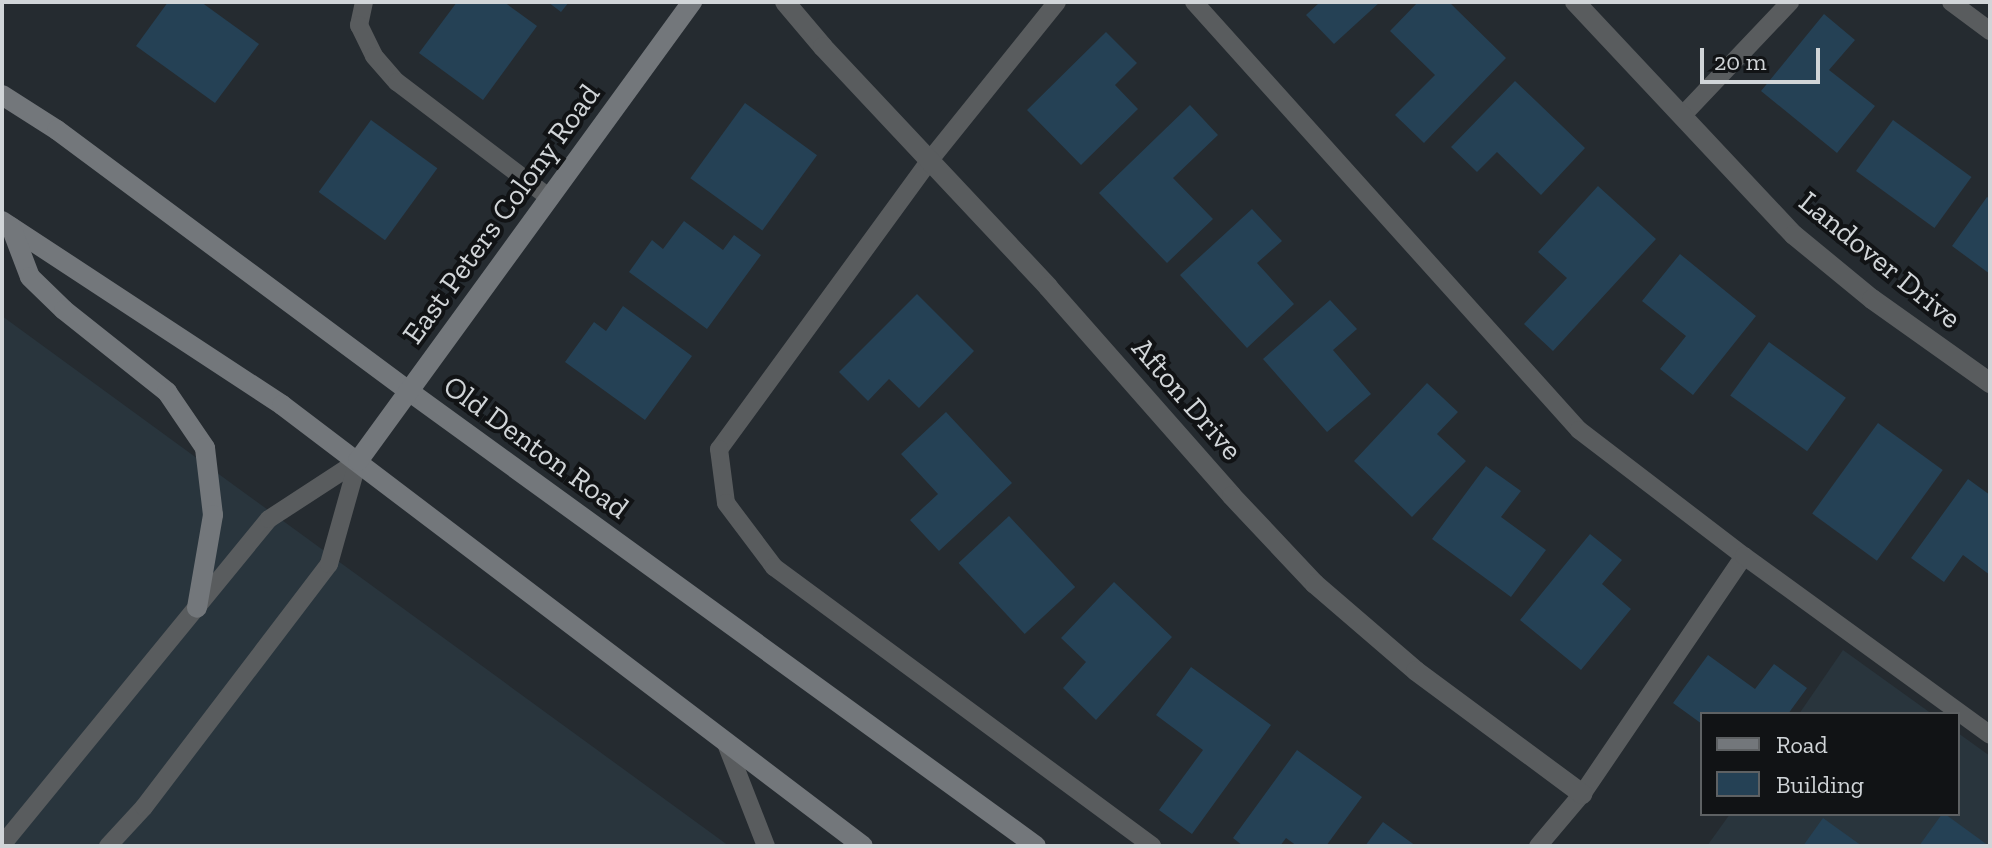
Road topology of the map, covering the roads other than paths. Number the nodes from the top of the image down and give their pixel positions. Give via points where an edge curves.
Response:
1 (364, 2) edge
2 (692, 2) edge
3 (785, 2) edge
4 (1057, 2) edge
5 (1194, 2) edge
6 (1575, 2) edge
7 (1790, 2) edge
8 (1951, 2) edge
9 (1990, 31) edge
10 (2, 95) edge
11 (1682, 116) junction
12 (930, 160) junction
13 (550, 198) junction
14 (6, 224) edge
15 (1990, 383) edge
16 (410, 392) junction
17 (358, 461) junction
18 (1744, 556) junction
19 (197, 608) junction
20 (1958, 712) edge
21 (1960, 713) edge
22 (1990, 735) edge
23 (725, 741) junction
24 (1582, 794) junction
25 (2, 845) edge
26 (108, 846) edge
27 (766, 846) edge
28 (863, 846) edge
29 (1036, 846) edge
30 (1152, 846) edge
31 (1538, 846) edge

1 - 13 lane via 359,25 374,56 397,82
2 - 13 main road, East Peters Colony Road
3 - 12 street, Afton Drive
4 - 12 lane
5 - 18 lane via 1579,430
6 - 11 street, Landover Drive
7 - 11 lane
8 - 9 lane
10 - 16 main road, Old Denton Road via 57,130
11 - 15 street, Landover Drive via 1794,235 1872,299
12 - 24 street, Afton Drive via 1315,584 1416,671
12 - 30 lane via 719,449 726,503 774,567
13 - 16 main road, East Peters Colony Road
14 - 17 main road via 282,405
14 - 19 main road via 30,277 167,392 205,448 213,515
16 - 17 main road, East Peters Colony Road
16 - 29 main road, Old Denton Road
17 - 19 lane via 269,519
17 - 23 main road
17 - 26 lane via 329,564 144,807
18 - 20 lane
18 - 24 lane
19 - 25 lane
21 - 22 lane
23 - 27 lane
23 - 28 main road
24 - 31 lane

